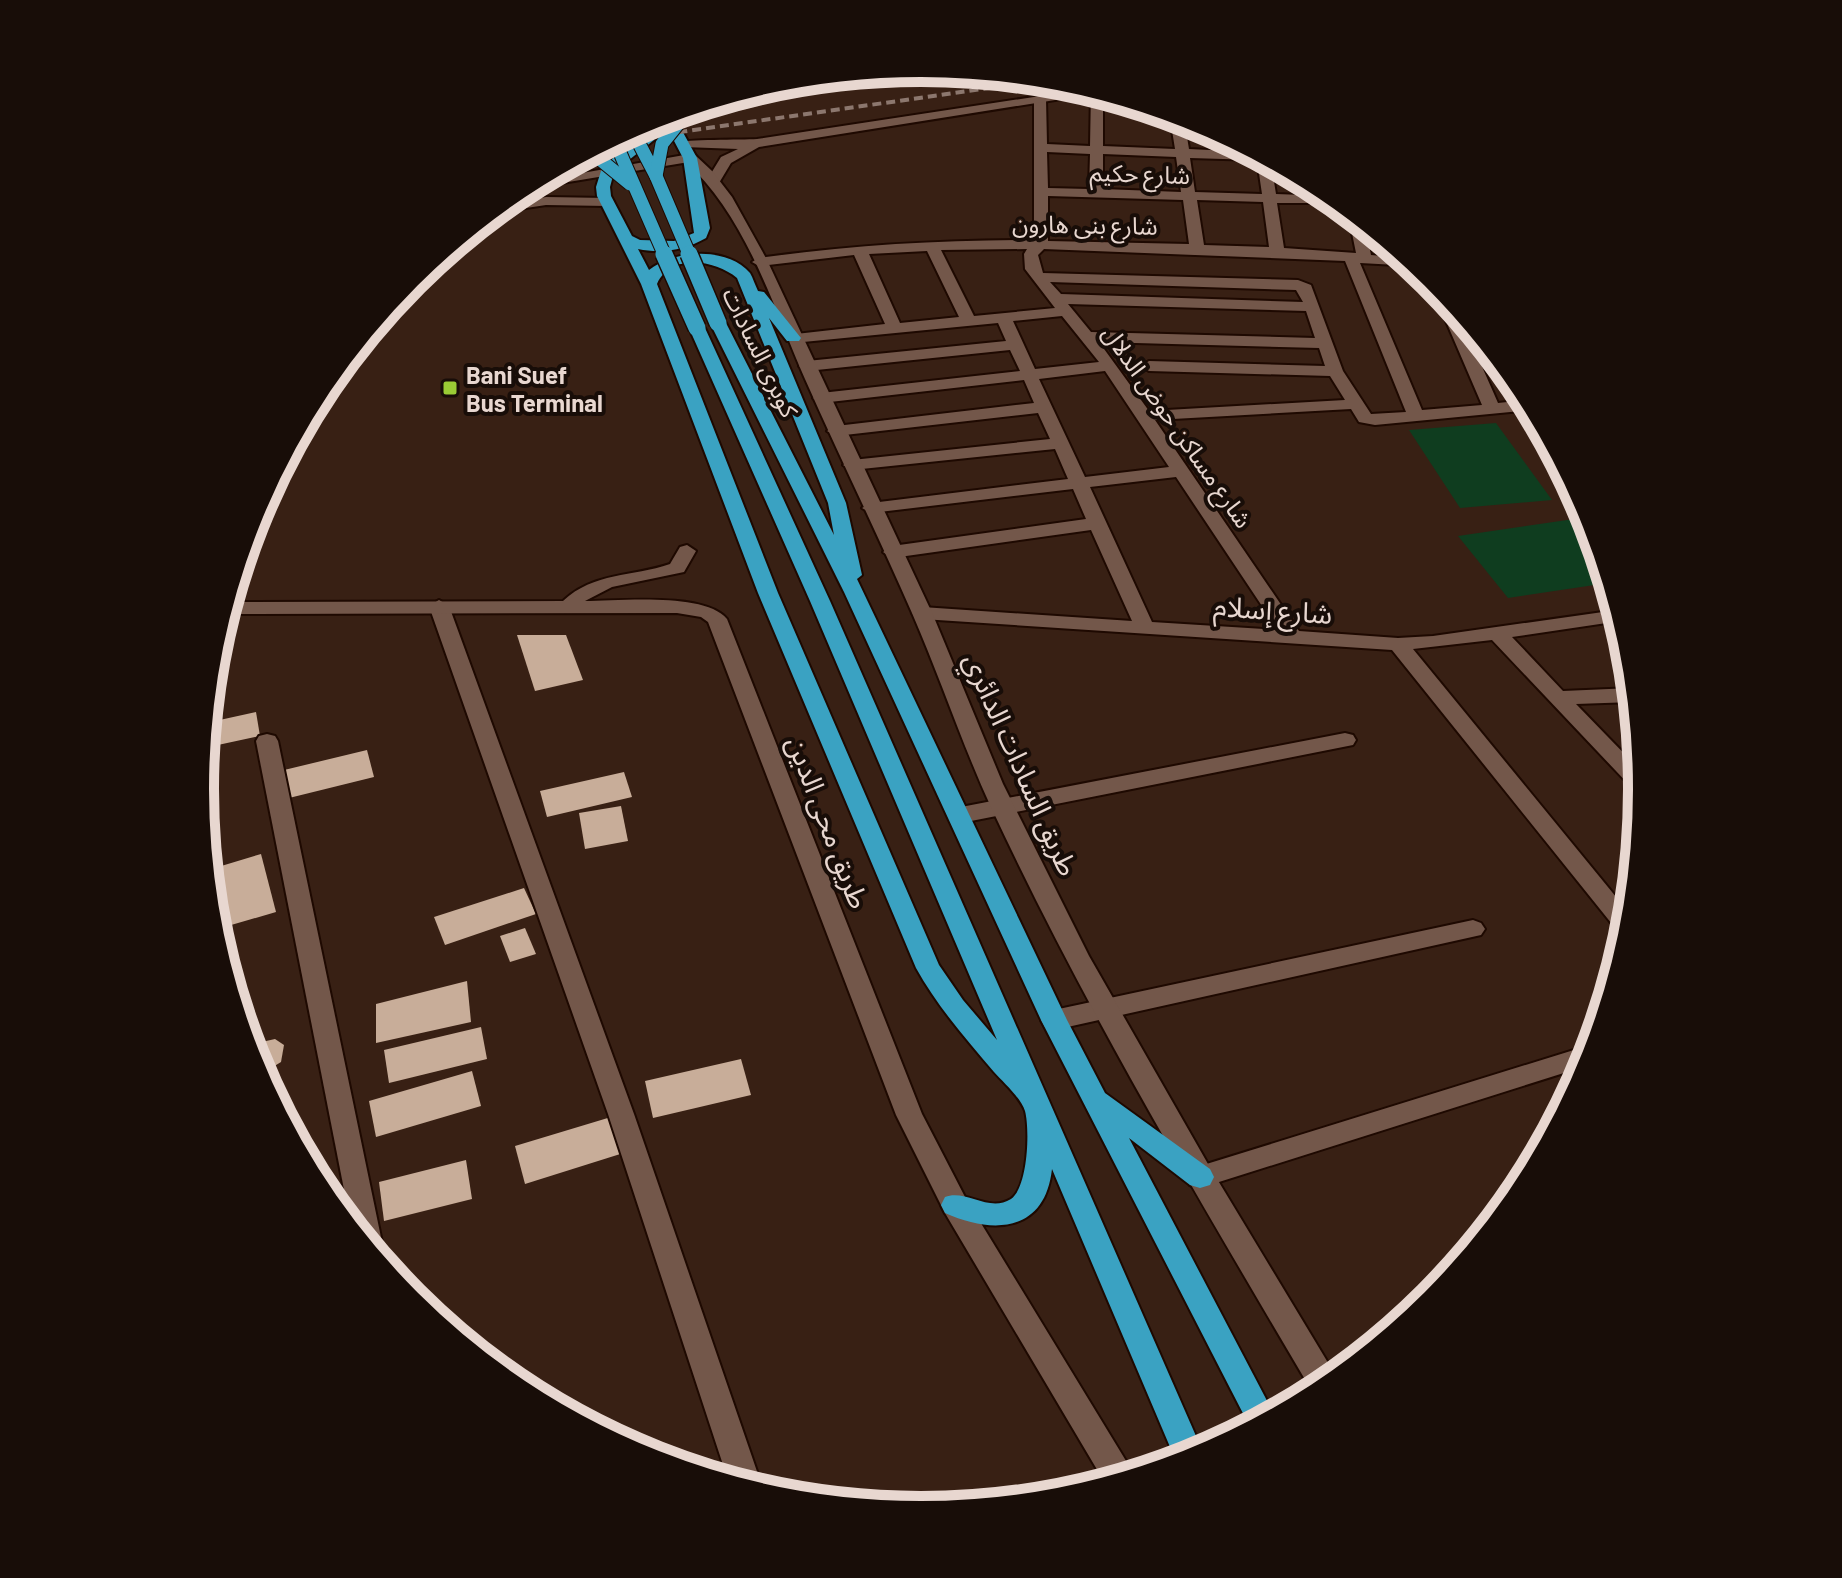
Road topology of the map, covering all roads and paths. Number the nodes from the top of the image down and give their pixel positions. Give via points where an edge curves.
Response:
1 (1061, 96) edge
2 (1040, 99) junction
3 (1095, 104) edge
4 (674, 127) edge
5 (676, 127) edge
6 (1180, 132) edge
7 (649, 136) edge
8 (772, 140) junction
9 (638, 141) edge
10 (1040, 148) junction
11 (619, 150) edge
12 (1097, 150) junction
13 (687, 151) junction
14 (1184, 153) junction
15 (1234, 155) edge
16 (600, 159) edge
17 (1266, 173) edge
18 (604, 174) junction
19 (656, 176) junction
20 (714, 180) junction
21 (561, 181) edge
22 (634, 187) junction
23 (1041, 192) junction
24 (541, 193) edge
25 (1096, 194) junction
26 (1188, 196) junction
27 (1270, 198) junction
28 (1311, 199) edge
29 (546, 201) junction
30 (607, 202) junction
31 (522, 205) edge
32 (1356, 232) edge
33 (626, 239) junction
34 (931, 244) junction
35 (1041, 244) junction
36 (859, 249) junction
37 (1197, 249) junction
38 (1277, 251) junction
39 (1357, 257) junction
40 (1391, 261) edge
41 (752, 269) junction
42 (1037, 277) junction
43 (649, 284) junction
44 (1063, 305) junction
45 (1312, 307) junction
46 (1003, 317) junction
47 (969, 321) junction
48 (895, 328) junction
49 (1457, 328) edge
50 (1088, 337) junction
51 (793, 338) junction
52 (1325, 343) junction
53 (1017, 345) junction
54 (807, 366) junction
55 (1110, 366) junction
56 (1149, 366) dead end
57 (1335, 371) junction
58 (1030, 375) junction
59 (821, 398) junction
60 (1356, 404) junction
61 (1045, 407) junction
62 (1515, 407) edge
63 (1492, 409) junction
64 (1143, 416) junction
65 (1416, 416) junction
66 (836, 431) junction
67 (1061, 443) junction
68 (852, 465) junction
69 (1181, 471) junction
70 (1079, 483) junction
71 (871, 508) junction
72 (1098, 523) junction
73 (687, 551) dead end
74 (892, 552) junction
75 (854, 592) junction
76 (439, 606) junction
77 (568, 607) junction
78 (238, 608) edge
79 (922, 613) junction
80 (1607, 618) edge
81 (1145, 628) junction
82 (1497, 633) junction
83 (1294, 639) junction
84 (1398, 644) junction
85 (1622, 695) edge
86 (1558, 698) junction
87 (1345, 740) dead end
88 (267, 741) dead end
89 (1627, 770) edge
90 (1003, 807) junction
91 (961, 815) junction
92 (1616, 914) edge
93 (1473, 929) dead end
94 (1107, 1009) junction
95 (1054, 1020) junction
96 (1574, 1060) edge
97 (1098, 1100) junction
98 (1038, 1106) junction
99 (1200, 1177) junction
100 (955, 1205) junction
101 (364, 1225) edge
102 (1318, 1374) edge
103 (1257, 1410) edge
104 (1185, 1445) edge
105 (1114, 1469) edge
106 (742, 1473) edge

1 - 2 street
2 - 8 street
2 - 10 street
3 - 12 street
4 - 13 highway
5 - 19 highway, bridge via 662,144
6 - 14 street
7 - 18 highway
8 - 13 street
8 - 20 street via 726,160
9 - 19 highway, كوبرى السادات, bridge
10 - 12 street
10 - 23 street
11 - 22 highway, كوبرى السادات, bridge
12 - 14 street
12 - 25 street
13 - 18 street
13 - 20 street, طريق السادات الدائري
13 - 33 highway via 701,235 661,247
14 - 15 street
14 - 26 street
16 - 22 highway, كوبرى السادات, bridge
17 - 27 street
18 - 21 street
18 - 30 highway via 601,185
19 - 75 highway, كوبرى السادات, bridge via 718,323
20 - 41 street, طريق السادات الدائري
22 - 98 highway, كوبرى السادات, bridge
23 - 25 street, شارع حكيم
23 - 35 street
24 - 29 street via 549,196
25 - 26 street, شارع حكيم
26 - 27 street, شارع حكيم
26 - 37 street
27 - 28 street, شارع حكيم
27 - 38 street
29 - 30 street
29 - 31 street
30 - 33 highway
32 - 39 street
33 - 43 highway
34 - 35 street, شارع بنى هارون
34 - 36 street, شارع بنى هارون
34 - 47 street
35 - 37 street, شارع بنى هارون
35 - 42 street via 1031,254
36 - 41 street, شارع بنى هارون
36 - 48 street
37 - 38 street, شارع بنى هارون
38 - 39 street, شارع بنى هارون
39 - 40 street, شارع بنى هارون
39 - 65 street
41 - 43 highway via 690,259 663,266
41 - 51 street, طريق السادات الدائري
41 - 75 highway via 837,503
42 - 44 street, شارع مساكن حوض الدلال
42 - 45 street via 1298,285 1306,288
43 - 98 highway via 768,593 928,968
44 - 45 street
44 - 46 street
44 - 50 street, شارع مساكن حوض الدلال
45 - 52 street
46 - 47 street
46 - 53 street
47 - 48 street
48 - 51 street
49 - 63 street
50 - 52 street
50 - 55 street, شارع مساكن حوض الدلال
51 - 54 street, طريق السادات الدائري
52 - 57 street
53 - 54 street
53 - 58 street
54 - 59 street, طريق السادات الدائري
55 - 58 street
55 - 64 street, شارع مساكن حوض الدلال
56 - 57 street
57 - 60 street
58 - 59 street
58 - 61 street
59 - 66 street, طريق السادات الدائري
60 - 64 street
60 - 65 street via 1370,420
61 - 66 street
61 - 67 street
62 - 63 street
63 - 65 street
64 - 69 street, شارع مساكن حوض الدلال
66 - 68 street, طريق السادات الدائري
67 - 68 street
67 - 70 street
68 - 71 street, طريق السادات الدائري
69 - 70 street
69 - 83 street, شارع مساكن حوض الدلال
70 - 71 street
70 - 72 street
71 - 74 street, طريق السادات الدائري
72 - 74 street
72 - 81 street
73 - 77 street via 677,568 652,577 601,582
74 - 79 street, طريق السادات الدائري
75 - 91 highway
76 - 77 street, طريق محى الدين
76 - 78 street, طريق محى الدين
76 - 106 street via 621,1114
77 - 100 street, طريق محى الدين via 693,608 717,619 909,1115
79 - 81 street, شارع إسلام
79 - 90 street, طريق السادات الدائري
80 - 82 street, شارع إسلام
81 - 83 street, شارع إسلام
82 - 84 street, شارع إسلام
82 - 86 street
83 - 84 street, شارع إسلام
84 - 92 street
85 - 86 street
86 - 89 street
87 - 90 street
88 - 101 street
90 - 91 street
90 - 94 street, طريق السادات الدائري
91 - 95 highway
93 - 94 street
94 - 95 street
94 - 99 street, طريق السادات الدائري
95 - 97 highway
96 - 99 street
97 - 99 highway
97 - 103 highway
98 - 100 highway via 1037,1175 1028,1200 994,1216
98 - 104 highway
99 - 102 street, طريق السادات الدائري
100 - 105 street, طريق محى الدين

